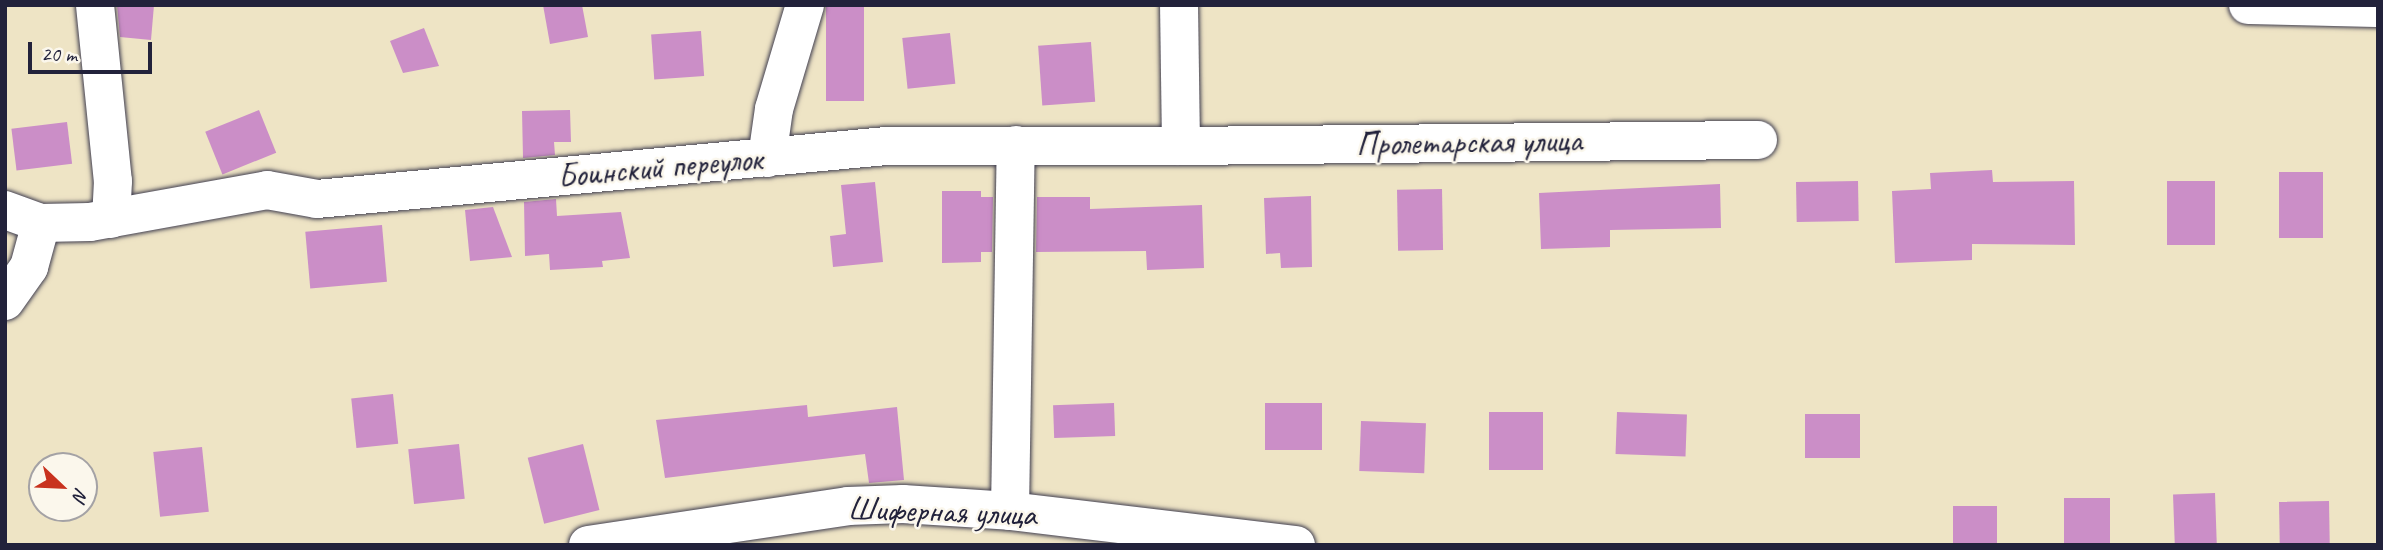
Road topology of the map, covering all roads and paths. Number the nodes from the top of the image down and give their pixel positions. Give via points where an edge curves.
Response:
1 (95, 5) edge
2 (805, 5) edge
3 (1179, 5) edge
4 (2248, 5) edge
5 (2378, 8) edge
6 (1758, 140) dead end
7 (1016, 145) junction
8 (1181, 146) junction
9 (767, 158) junction
10 (5, 211) edge
11 (111, 219) junction
12 (41, 223) junction
13 (5, 301) edge
14 (1010, 511) junction
15 (588, 545) edge
16 (1296, 545) edge

1 - 11 street via 113,181
2 - 9 street via 774,109
3 - 8 street
4 - 5 street
6 - 8 street, Пролетарская улица
7 - 8 street, Боинский переулок
7 - 9 street, Боинский переулок via 886,146
7 - 14 street
9 - 11 street, Боинский переулок via 317,198 267,190
10 - 12 street, Боинский переулок
11 - 12 street, Боинский переулок
12 - 13 street via 29,267
14 - 15 street, Шиферная улица via 848,506
14 - 16 street, Шиферная улица

